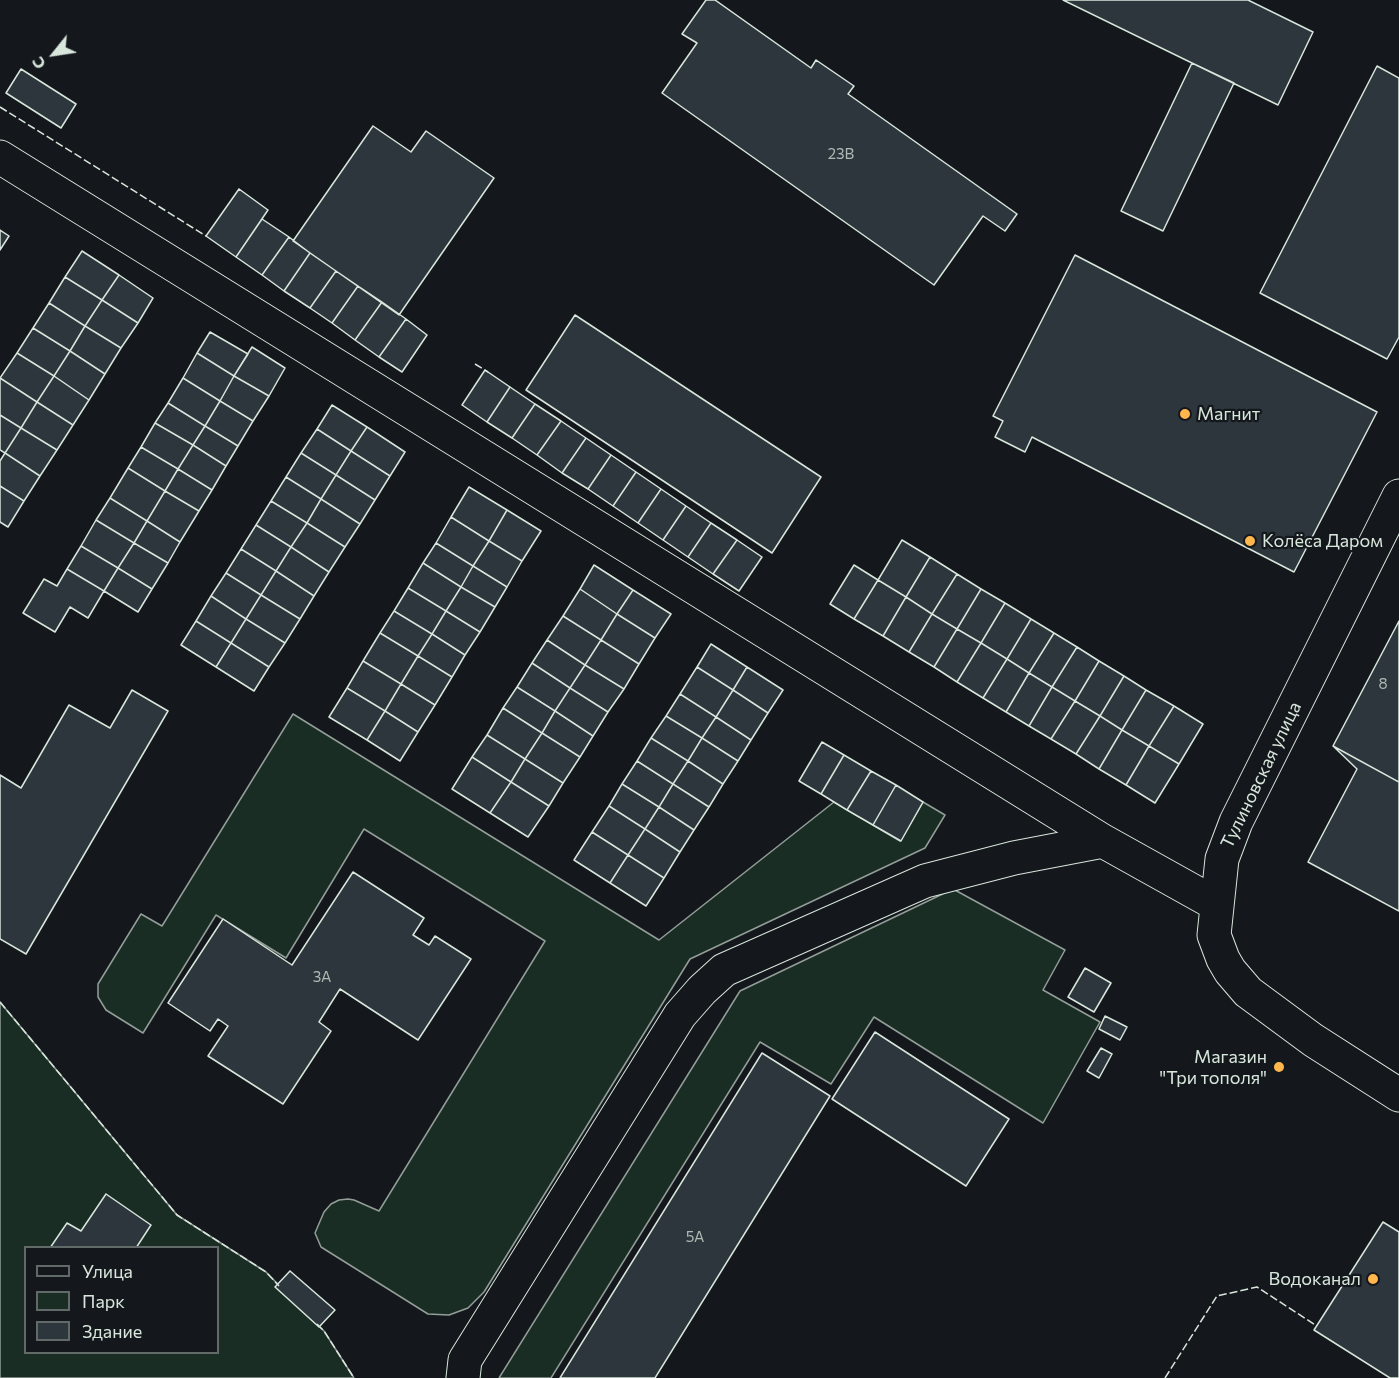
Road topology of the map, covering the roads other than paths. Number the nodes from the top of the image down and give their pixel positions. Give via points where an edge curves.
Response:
1 (0, 157) edge
2 (1399, 496) edge
3 (1103, 841) junction
4 (1216, 904) junction
5 (1399, 1095) edge
6 (463, 1378) edge

1 - 3 street
2 - 4 street, Тулиновская улица via 1236,822 1222,859
3 - 4 street
3 - 6 street via 925,881 724,970 680,1015 465,1360
4 - 5 street, Тулиновская улица via 1214,935 1230,971 1248,992 1312,1040

